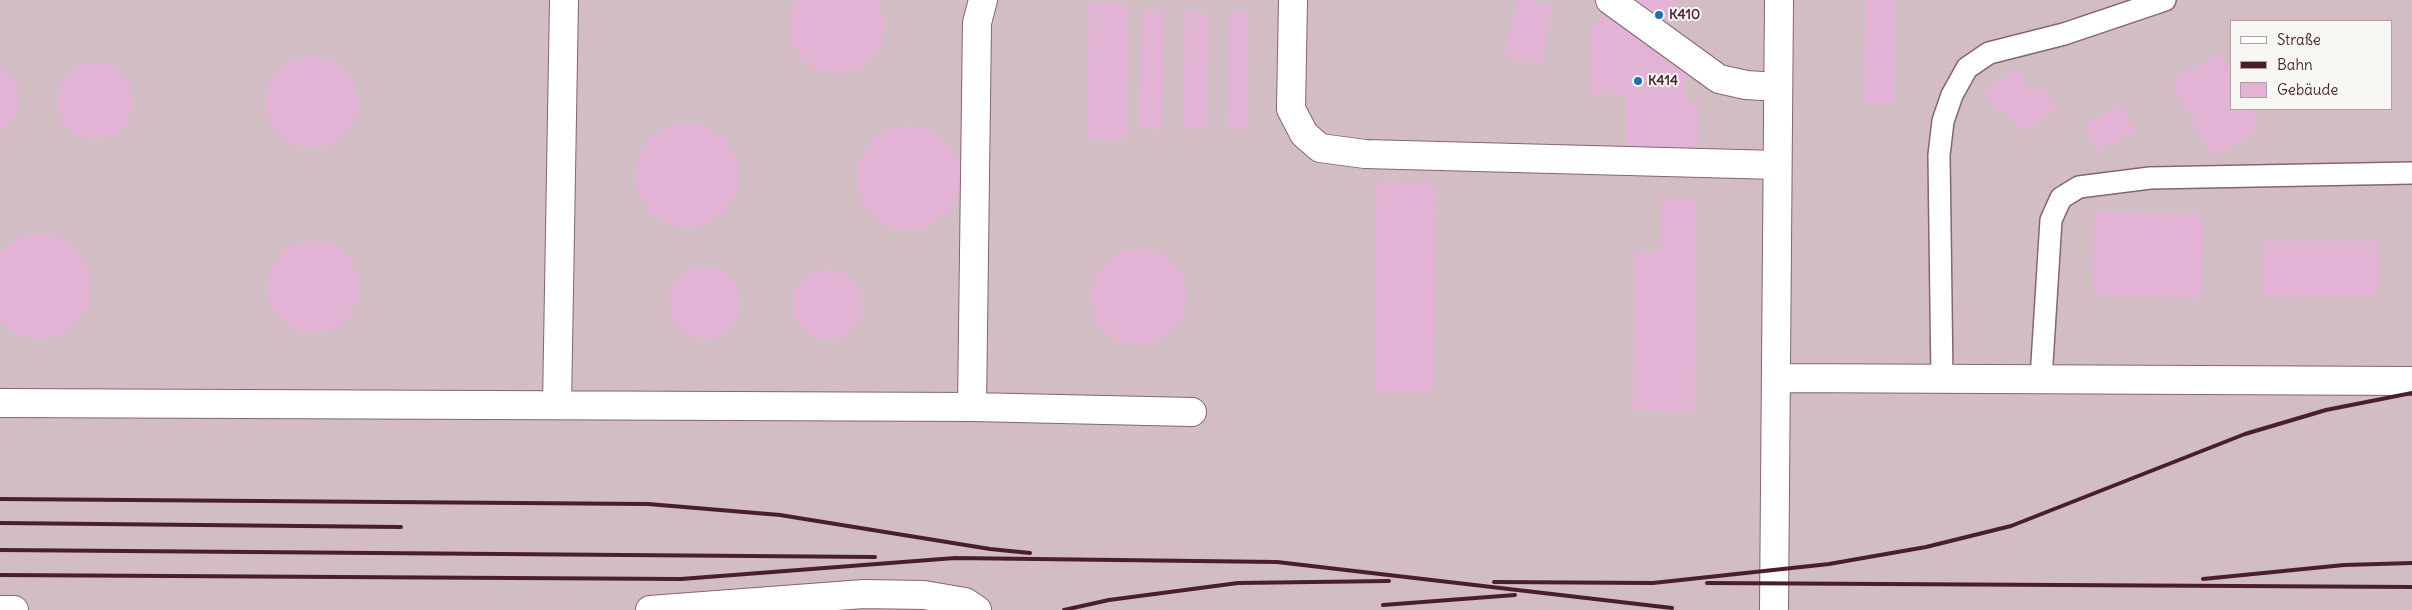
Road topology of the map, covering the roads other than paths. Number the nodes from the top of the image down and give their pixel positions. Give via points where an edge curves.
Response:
1 (564, 0) edge
2 (983, 0) edge
3 (1294, 0) edge
4 (1610, 0) edge
5 (1779, 0) edge
6 (2165, 0) edge
7 (1778, 86) junction
8 (1777, 165) junction
9 (2412, 173) edge
10 (1777, 378) junction
11 (1942, 378) junction
12 (2041, 379) junction
13 (2412, 381) edge
14 (0, 403) edge
15 (557, 404) junction
16 (972, 407) junction
17 (1192, 412) dead end
18 (0, 610) edge
19 (14, 610) edge
20 (650, 610) edge
21 (977, 610) edge
22 (1774, 610) edge

1 - 15 street
2 - 16 street via 977,23
3 - 8 street via 1291,109 1304,134 1320,148 1365,154
4 - 7 street via 1719,78 1746,85
5 - 7 street
6 - 11 lane via 2064,34 1989,53 1967,68 1952,95 1939,155
7 - 8 street
8 - 10 street
9 - 12 lane via 2150,178 2080,187 2061,198 2051,220
10 - 11 street
10 - 22 street
11 - 12 street
12 - 13 street
14 - 15 street
15 - 16 street
16 - 17 street
18 - 19 street
20 - 21 street via 864,594 924,595 964,602

